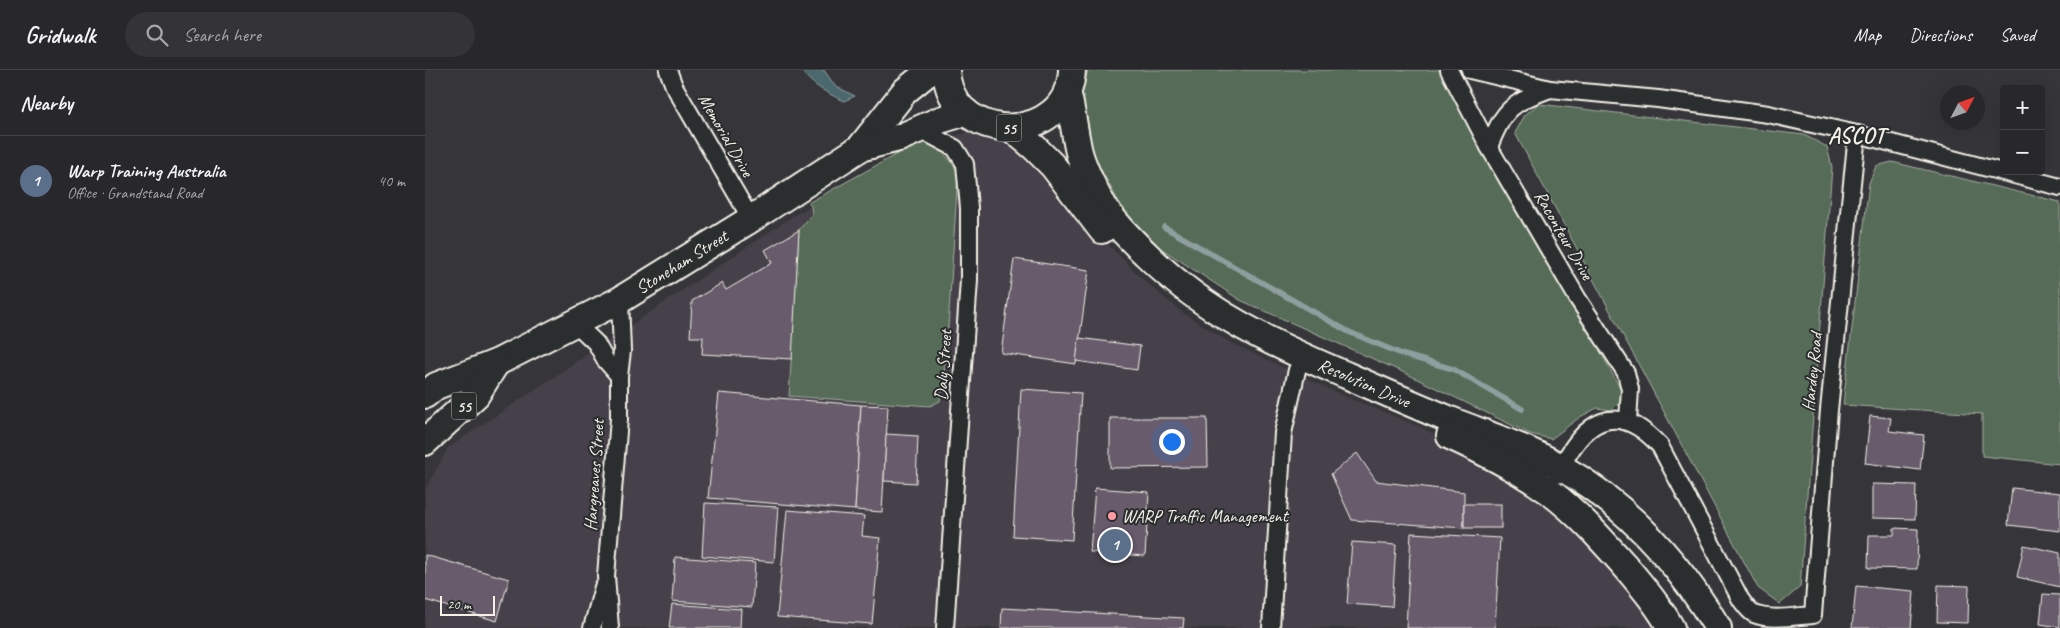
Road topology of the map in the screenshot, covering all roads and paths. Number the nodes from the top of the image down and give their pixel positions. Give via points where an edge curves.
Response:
1 (669, 70) edge
2 (931, 70) edge
3 (946, 70) edge
4 (1449, 70) edge
5 (1470, 70) edge
6 (1069, 81) edge
7 (1550, 89) junction
8 (966, 112) junction
9 (1011, 128) junction
10 (919, 129) junction
11 (1857, 134) junction
12 (1489, 147) junction
13 (860, 148) junction
14 (2060, 187) edge
15 (751, 219) junction
16 (619, 300) junction
17 (575, 323) junction
18 (496, 363) junction
19 (1300, 363) junction
20 (619, 376) junction
21 (425, 395) edge
22 (1628, 421) junction
23 (425, 442) edge
24 (1561, 467) junction
25 (1550, 492) junction
26 (606, 576) junction
27 (592, 628) edge
28 (610, 628) edge
29 (945, 628) edge
30 (1271, 628) edge
31 (1671, 628) edge
32 (1718, 628) edge

1 - 15 street, Memorial Drive via 674,86
2 - 13 main road, Stoneham Street / 55 via 905,91
3 - 8 main road, 55 via 954,96
4 - 12 street, Raconteur Drive
5 - 7 street
6 - 9 main road, 55 via 1059,105 1045,117 1029,126
6 - 19 main road, Resolution Drive via 1078,149 1097,195 1133,241 1156,264 1217,312
7 - 11 street via 1768,114
7 - 12 street via 1509,109 1497,125
8 - 9 main road, 55 via 995,127
8 - 10 main road, Stoneham Street / 55
9 - 19 main road, Resolution Drive via 1053,166 1107,236 1150,280 1229,336
10 - 13 main road, Stoneham Street / 55
10 - 29 street, Daly Street via 955,148 965,164 969,208 969,280
11 - 14 street
11 - 22 street, Hardey Road via 1829,410 1813,615 1765,616 1747,609 1660,446 1646,431
12 - 22 street, Raconteur Drive via 1578,299 1626,373 1630,389
13 - 15 main road, Stoneham Street / 55
15 - 16 main road, Stoneham Street / 55
16 - 17 main road, Stoneham Street / 55
16 - 20 street, Hargreaves Street via 622,351
17 - 18 main road, Stoneham Street / 55
17 - 20 street via 596,343
18 - 21 main road, Stoneham Street / 55 via 436,386
18 - 23 main road, Stoneham Street / 55 via 475,395
19 - 24 main road, Resolution Drive via 1527,450
19 - 25 main road, Resolution Drive via 1461,441
19 - 30 street via 1283,433
20 - 26 street, Hargreaves Street via 619,419
22 - 24 street via 1599,422 1576,441
24 - 25 street
24 - 32 main road, Resolution Drive via 1602,495 1661,549
25 - 31 main road, Resolution Drive via 1607,546 1644,588
26 - 27 street, Hargreaves Street
26 - 28 street, Hargreaves Street

